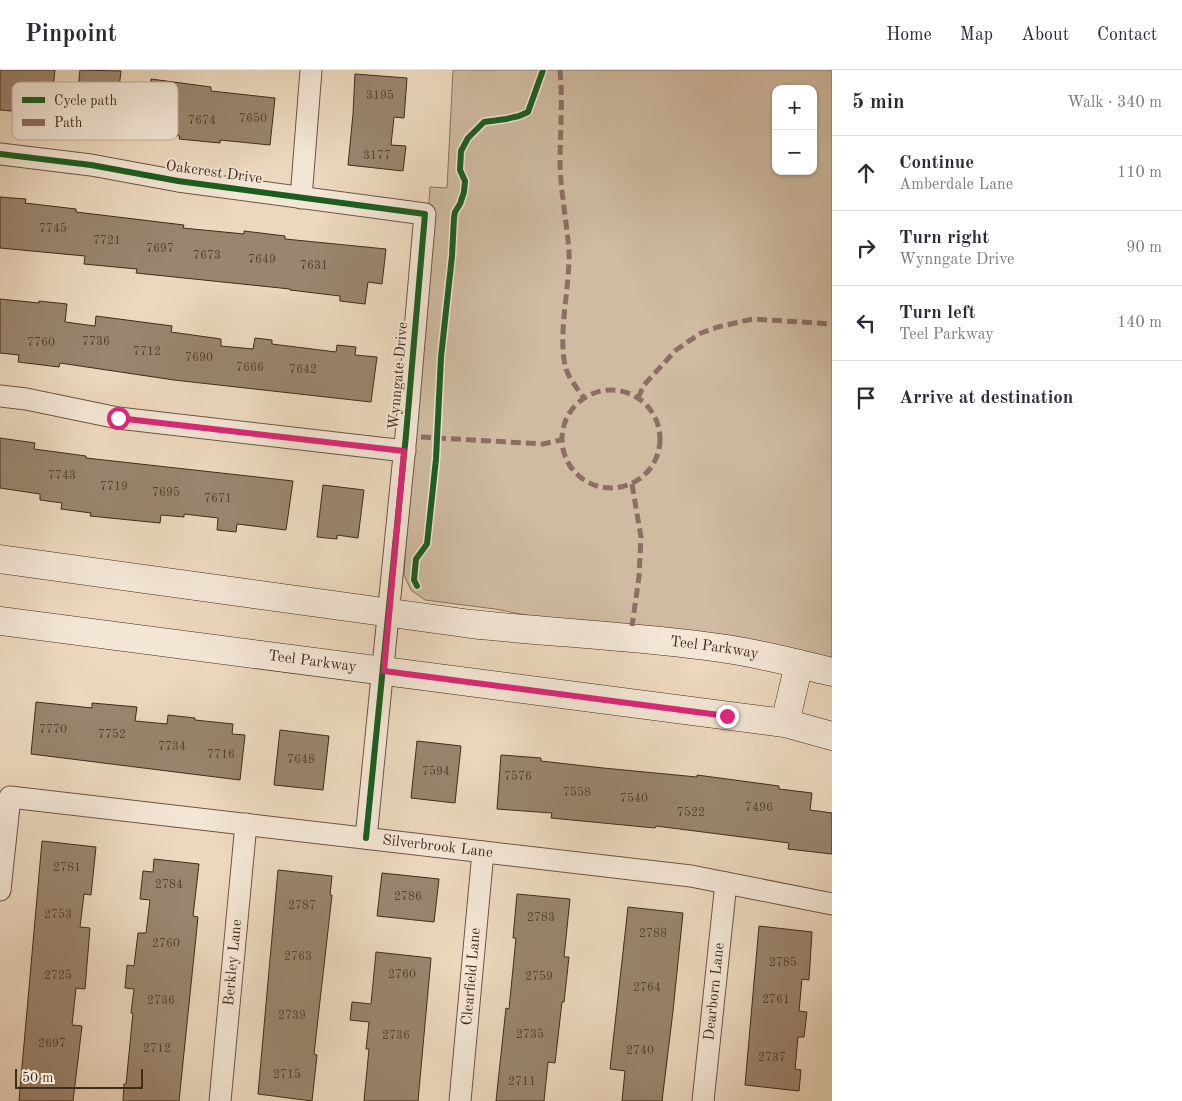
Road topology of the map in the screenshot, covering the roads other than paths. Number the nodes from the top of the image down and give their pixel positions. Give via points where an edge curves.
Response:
1 (311, 70) edge
2 (0, 154) edge
3 (300, 198) junction
4 (425, 214) joint
5 (0, 396) edge
6 (404, 451) junction
7 (0, 559) edge
8 (389, 613) junction
9 (0, 621) edge
10 (799, 664) junction
11 (384, 671) junction
12 (832, 672) edge
13 (785, 723) junction
14 (832, 736) edge
15 (246, 824) junction
16 (366, 838) junction
17 (483, 852) junction
18 (726, 883) junction
19 (0, 890) edge
20 (832, 904) edge
21 (220, 1101) edge
22 (460, 1101) edge
23 (703, 1101) edge

1 - 3 street
2 - 3 street, Oakcrest Drive
3 - 4 street, Oakcrest Drive
4 - 6 street, Wynngate Drive
5 - 6 street via 118,418
6 - 8 street, Wynngate Drive
7 - 8 main road, Teel Parkway
8 - 10 main road, Teel Parkway via 497,627 722,648
8 - 11 street, Wynngate Drive
9 - 11 main road, Teel Parkway
10 - 12 main road, Teel Parkway
10 - 13 main road
11 - 13 main road, Teel Parkway
11 - 16 street, Wynngate Drive
13 - 14 main road, Teel Parkway
15 - 16 street, Silverbrook Lane
15 - 19 street, Silverbrook Lane via 10,797
15 - 21 street, Berkley Lane
16 - 17 street, Silverbrook Lane
17 - 18 street, Silverbrook Lane via 691,876
17 - 22 street, Clearfield Lane
18 - 20 street, Silverbrook Lane
18 - 23 street, Dearborn Lane

